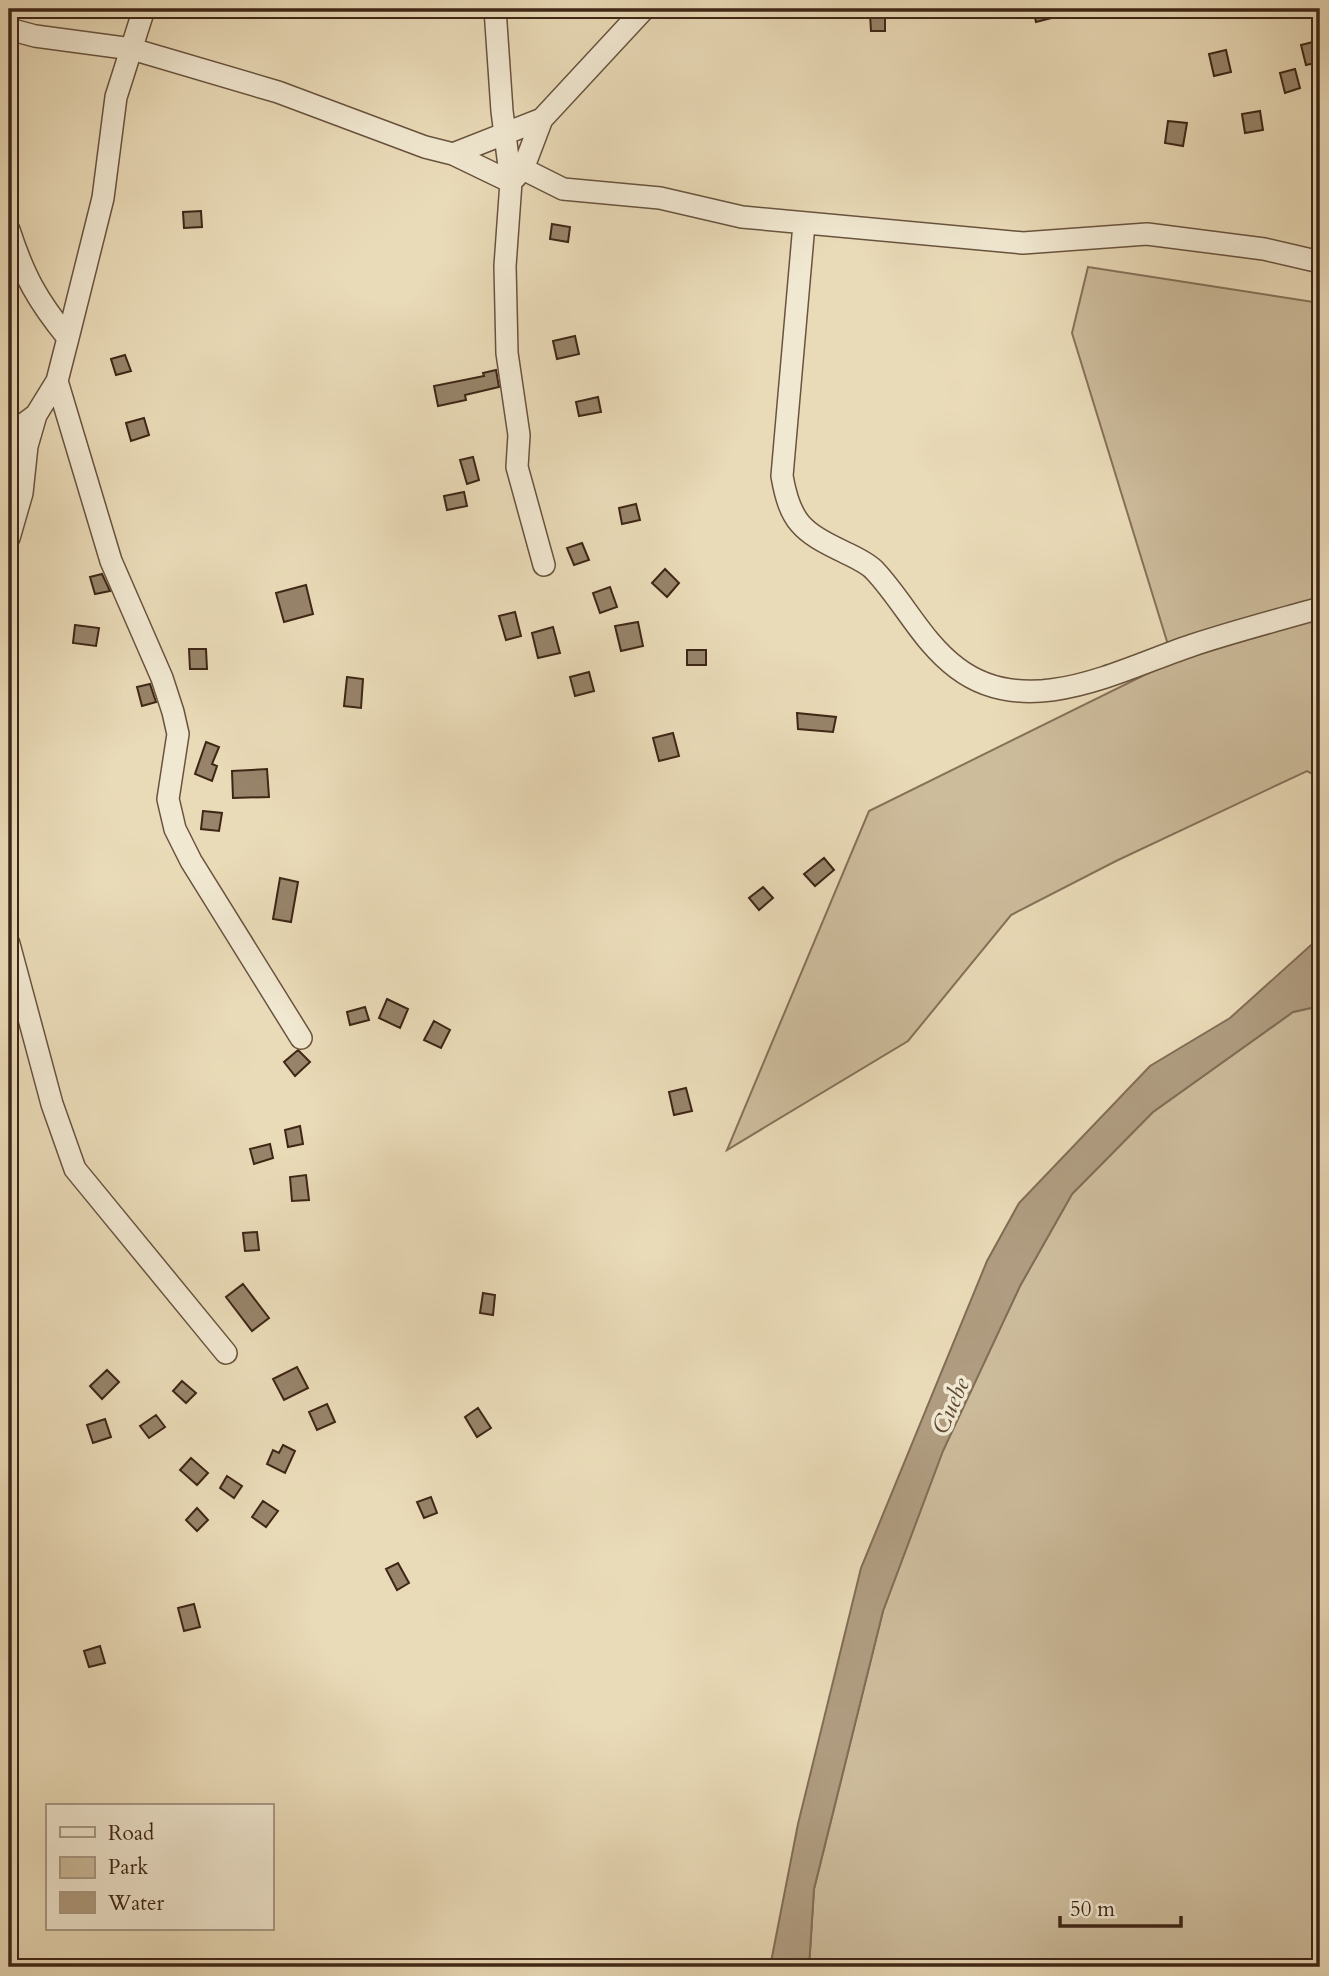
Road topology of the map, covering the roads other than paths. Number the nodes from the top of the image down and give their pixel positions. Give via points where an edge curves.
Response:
1 (144, 9) edge
2 (495, 9) edge
3 (644, 9) edge
4 (9, 29) edge
5 (132, 49) junction
6 (542, 119) junction
7 (506, 131) junction
8 (453, 154) junction
9 (517, 175) junction
10 (804, 224) junction
11 (9, 230) edge
12 (1320, 262) edge
13 (68, 338) junction
14 (57, 381) junction
15 (36, 415) junction
16 (9, 435) edge
17 (9, 538) edge
18 (544, 565) dead end
19 (1320, 608) edge
20 (9, 944) edge
21 (301, 1038) dead end
22 (226, 1353) dead end

1 - 5 street
2 - 7 street
3 - 6 street
4 - 5 street
5 - 8 street via 278,92
5 - 13 street via 116,97 103,198
6 - 7 street
6 - 9 street
7 - 8 street
7 - 9 street
8 - 9 street
9 - 10 street via 563,189 660,198 742,217
9 - 18 street via 505,266 507,353 519,435 519,477
10 - 12 street via 1023,243 1147,234 1264,249
10 - 19 street via 782,476 787,504 796,523 806,531 874,569 958,669 987,685 1046,692
11 - 13 street via 39,303
13 - 14 street
14 - 15 street
14 - 21 street via 111,561 173,712 178,734 168,799 175,829
15 - 16 street
15 - 17 street
20 - 22 street via 52,1104 75,1169

